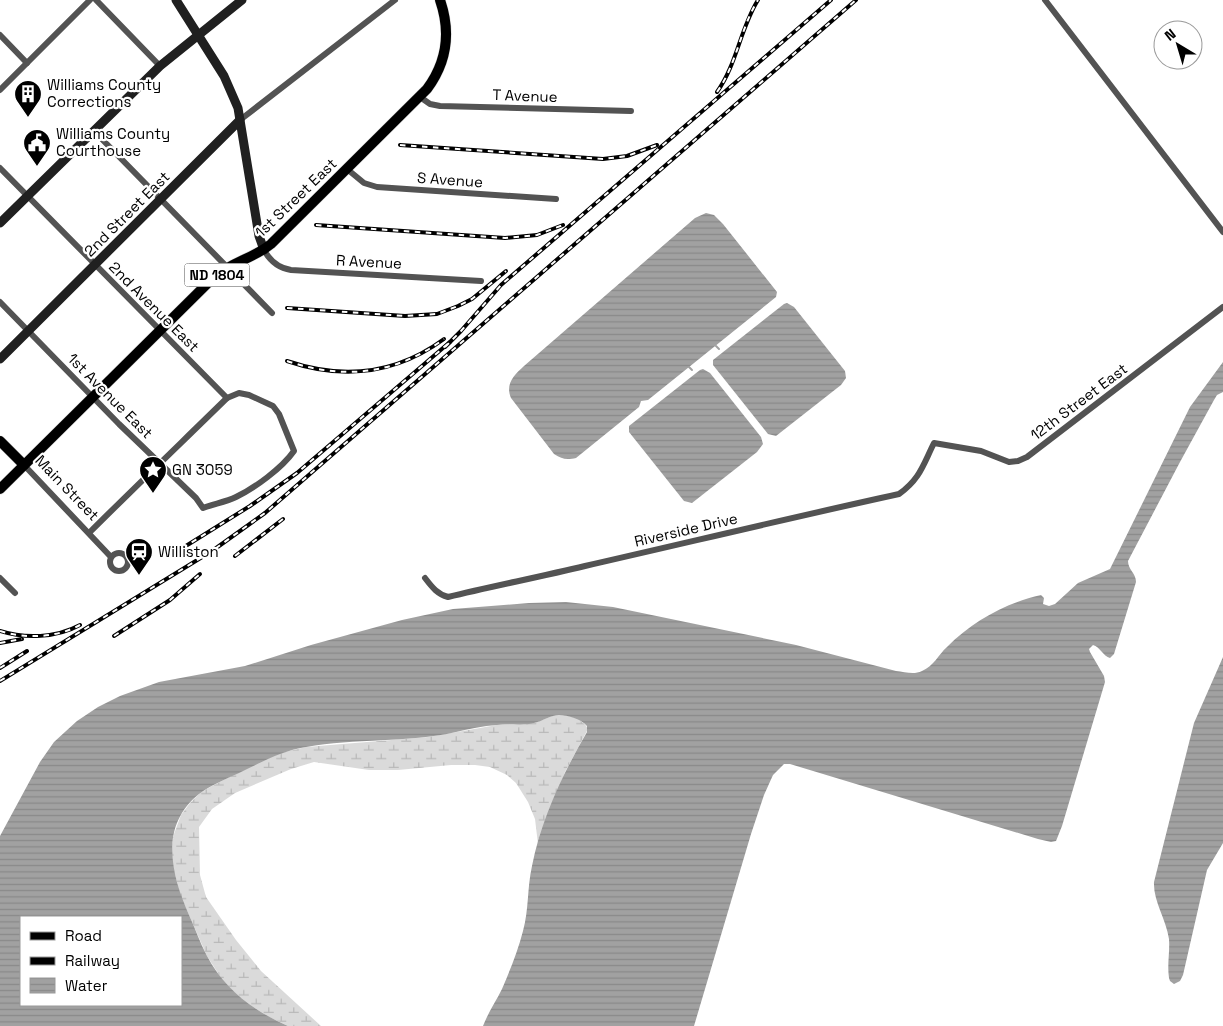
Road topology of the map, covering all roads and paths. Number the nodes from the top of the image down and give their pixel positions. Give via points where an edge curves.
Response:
1 (90, 0) edge
2 (96, 0) edge
3 (176, 0) edge
4 (242, 0) edge
5 (395, 0) edge
6 (440, 0) edge
7 (1045, 0) edge
8 (198, 34) junction
9 (0, 35) edge
10 (27, 63) junction
11 (160, 66) junction
12 (0, 90) edge
13 (420, 97) junction
14 (631, 111) dead end
15 (240, 120) junction
16 (94, 131) junction
17 (0, 168) edge
18 (347, 170) junction
19 (28, 196) junction
20 (161, 199) junction
21 (556, 200) dead end
22 (0, 223) edge
23 (1223, 232) edge
24 (264, 250) junction
25 (95, 265) junction
26 (227, 267) junction
27 (481, 281) dead end
28 (0, 302) edge
29 (1223, 307) edge
30 (272, 313) dead end
31 (28, 331) junction
32 (160, 331) junction
33 (0, 359) edge
34 (93, 397) junction
35 (227, 398) junction
36 (0, 440) edge
37 (934, 443) joint
38 (160, 464) junction
39 (24, 465) junction
40 (0, 489) edge
41 (89, 533) junction
42 (112, 557) dead end
43 (0, 578) edge
44 (424, 578) dead end
45 (16, 593) dead end

1 - 10 street
2 - 11 street
3 - 8 street
4 - 8 street
5 - 15 street, 2nd Street East
6 - 13 main road, 1st Street East / ND 1804 via 446,28 444,58 433,82
7 - 23 street
8 - 11 street
8 - 15 street via 229,86
9 - 10 street
10 - 12 street
11 - 16 street
13 - 14 street, T Avenue via 440,106
13 - 18 main road, 1st Street East / ND 1804
15 - 20 street, 2nd Street East
15 - 24 street
16 - 19 street
16 - 20 street
17 - 19 street, 2nd Avenue East
18 - 21 street, S Avenue via 364,183 377,187
18 - 24 main road, 1st Street East / ND 1804
19 - 22 street
19 - 25 street, 2nd Avenue East
20 - 25 street, 2nd Street East
20 - 26 street
24 - 26 main road, 1st Street East / ND 1804
24 - 27 street, R Avenue via 279,267 291,270
25 - 31 street, 2nd Street East
25 - 32 street, 2nd Avenue East
26 - 30 street
26 - 32 main road, 1st Street East / ND 1804
28 - 31 street, 1st Avenue East
29 - 37 street, 12th Street East via 1027,457 1009,462 981,451
31 - 33 street, 2nd Street East
31 - 34 street, 1st Avenue East
32 - 34 main road, 1st Street East / ND 1804
32 - 35 street, 2nd Avenue East
34 - 38 street, 1st Avenue East
34 - 39 main road, 1st Street East / ND 1804
35 - 38 street
35 - 38 street, 1st Avenue East via 239,393 273,406 294,451 288,460 236,497 202,508 196,498
36 - 39 main road, Main Street
37 - 44 street, Riverside Drive via 917,478 899,494 448,598 433,589
38 - 41 street
39 - 40 main road, 1st Street East
39 - 41 street, Main Street
41 - 42 street, Main Street
43 - 45 street

